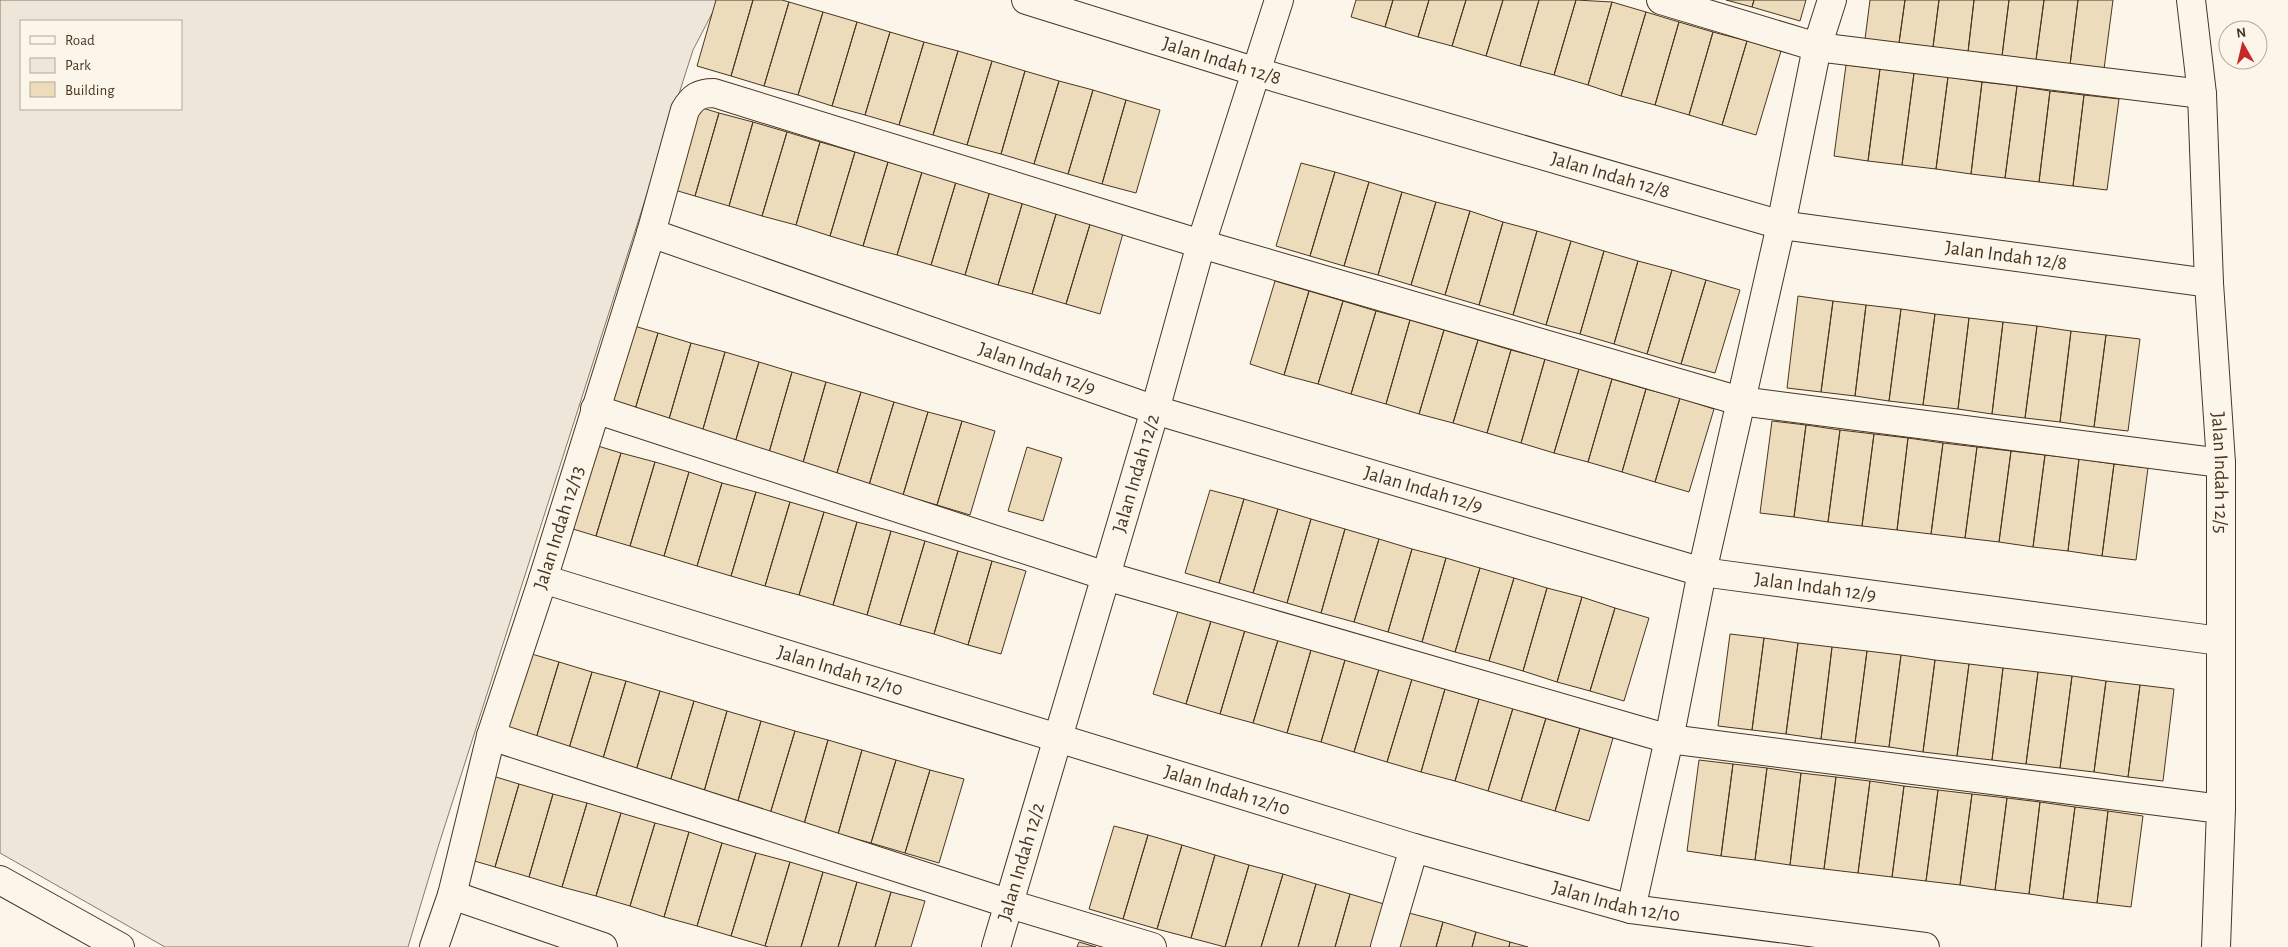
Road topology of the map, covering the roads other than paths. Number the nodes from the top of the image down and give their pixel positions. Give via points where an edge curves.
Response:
1 (1026, 0) edge
2 (1279, 0) edge
3 (1661, 0) edge
4 (1832, 0) edge
5 (2192, 0) edge
6 (1817, 47) junction
7 (1257, 72) junction
8 (2202, 94) junction
9 (1782, 225) junction
10 (650, 233) junction
11 (1201, 244) junction
12 (2209, 283) junction
13 (1740, 401) junction
14 (596, 409) junction
15 (1155, 410) junction
16 (2221, 464) junction
17 (1702, 572) junction
18 (1106, 576) junction
19 (543, 579) junction
20 (2220, 641) junction
21 (490, 736) junction
22 (1058, 739) junction
23 (1669, 739) junction
24 (2221, 809) junction
25 (1414, 848) junction
26 (0, 880) edge
27 (452, 895) junction
28 (1010, 904) junction
29 (1631, 909) junction
30 (1838, 941) edge
31 (120, 947) edge
32 (434, 947) edge
33 (603, 947) edge
34 (996, 947) edge
35 (1152, 947) edge
36 (1384, 947) edge
37 (1924, 947) edge
38 (2216, 947) edge

1 - 7 street, Jalan Indah 12/8
2 - 7 street, Jalan Indah 12/2
3 - 6 street
4 - 6 street
5 - 8 street, Jalan Indah 12/5
6 - 8 street
6 - 9 street
7 - 9 street, Jalan Indah 12/8
7 - 11 street, Jalan Indah 12/2
8 - 12 street, Jalan Indah 12/5
9 - 12 street, Jalan Indah 12/8
9 - 13 street
10 - 11 street, Jalan Indah 12/13 via 685,110 692,98 702,93 714,93
10 - 14 street, Jalan Indah 12/13
10 - 15 street, Jalan Indah 12/9
11 - 13 street
11 - 15 street, Jalan Indah 12/2
12 - 16 street, Jalan Indah 12/5
13 - 16 street
13 - 17 street
14 - 18 street
14 - 19 street, Jalan Indah 12/13
15 - 17 street, Jalan Indah 12/9
15 - 18 street, Jalan Indah 12/2
16 - 20 street, Jalan Indah 12/5
17 - 20 street, Jalan Indah 12/9
17 - 23 street
18 - 22 street, Jalan Indah 12/2
18 - 23 street
19 - 21 street, Jalan Indah 12/13
19 - 22 street, Jalan Indah 12/10
20 - 24 street, Jalan Indah 12/5
21 - 27 street, Jalan Indah 12/13
21 - 28 street
22 - 25 street, Jalan Indah 12/10
22 - 28 street, Jalan Indah 12/2
23 - 24 street
23 - 29 street
24 - 38 street, Jalan Indah 12/5
25 - 29 street, Jalan Indah 12/10
25 - 36 street
26 - 31 street
27 - 32 street, Jalan Indah 12/13
27 - 33 street
28 - 34 street, Jalan Indah 12/2
28 - 35 street
29 - 30 street, Jalan Indah 12/10
30 - 37 street, Jalan Indah 12/10

